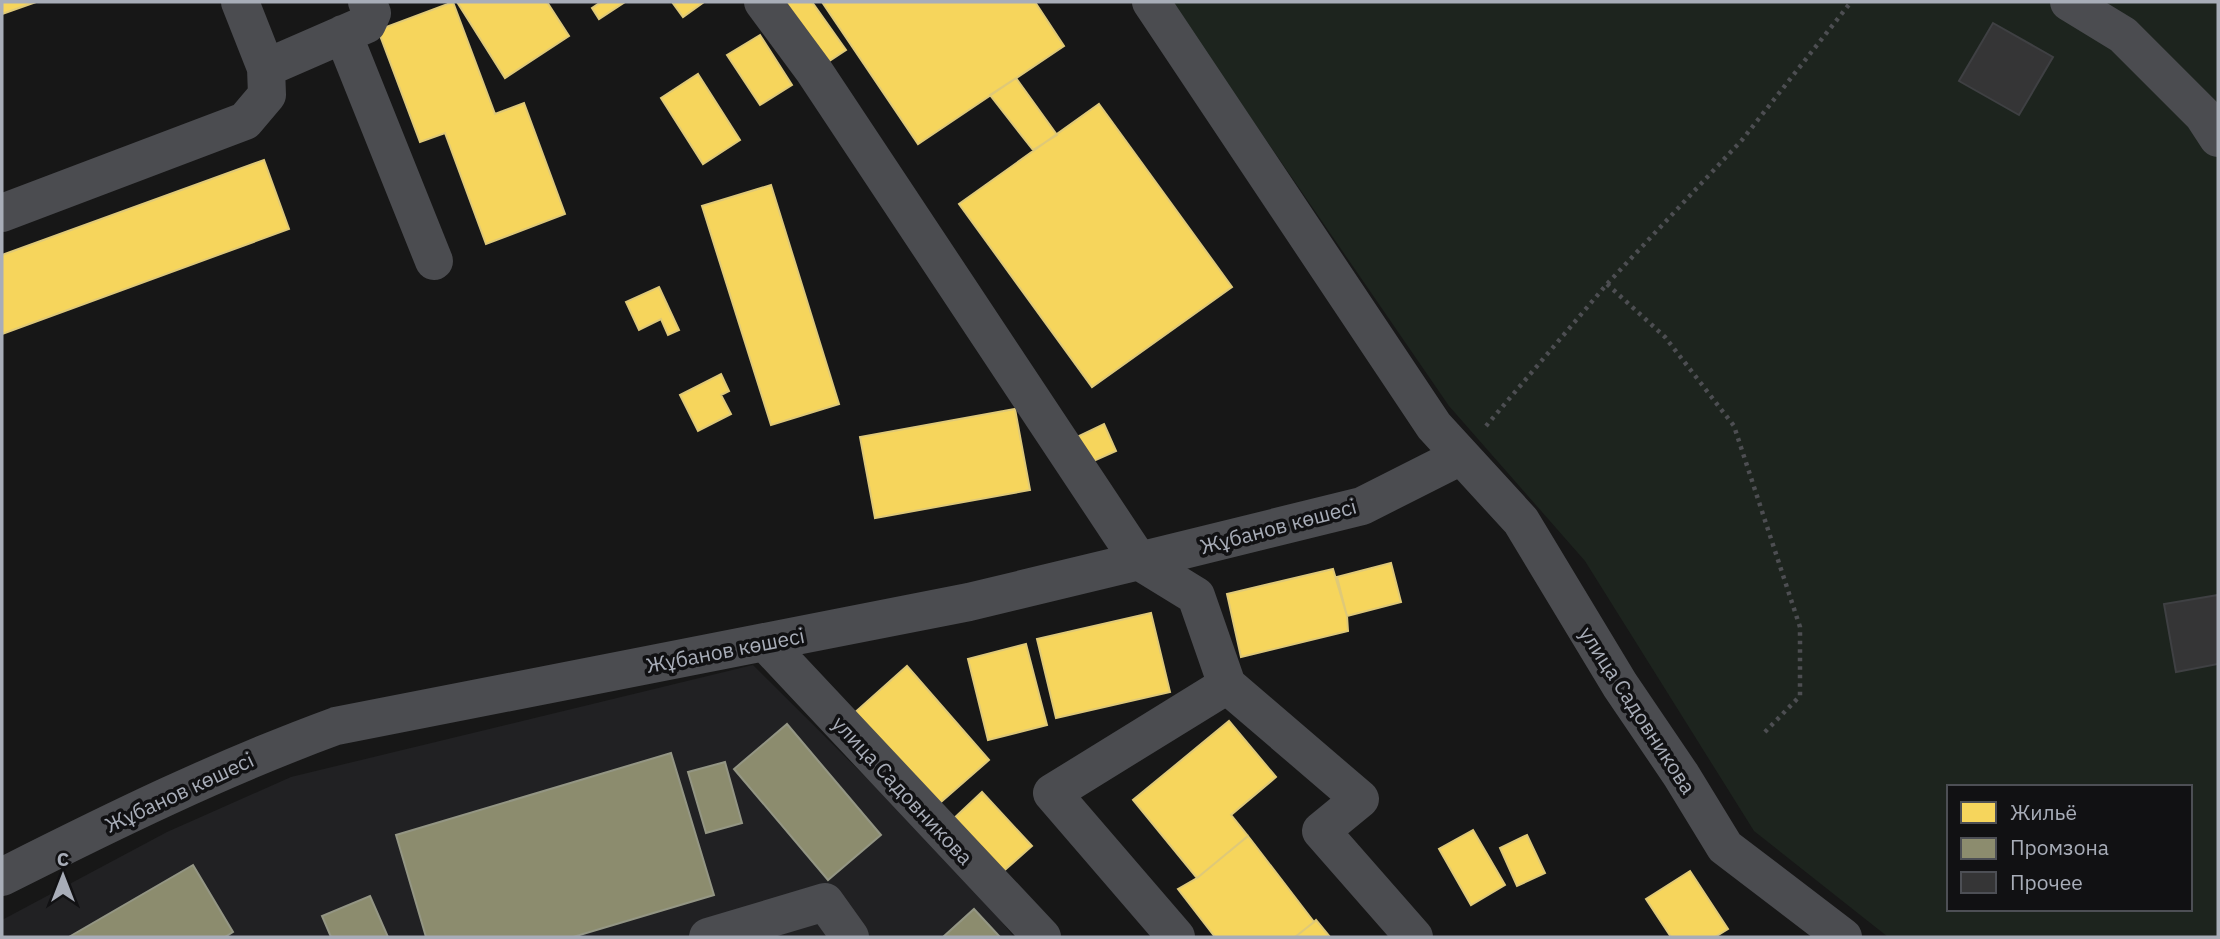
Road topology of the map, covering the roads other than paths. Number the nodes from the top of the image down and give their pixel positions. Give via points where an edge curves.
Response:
1 (240, 2) edge
2 (367, 2) edge
3 (763, 2) edge
4 (1151, 2) edge
5 (2069, 2) edge
6 (343, 34) junction
7 (265, 68) junction
8 (2218, 138) edge
9 (2, 213) edge
10 (435, 261) dead end
11 (1461, 456) junction
12 (1139, 561) junction
13 (765, 642) junction
14 (1227, 685) junction
15 (2, 877) edge
16 (708, 937) edge
17 (850, 937) edge
18 (1042, 937) edge
19 (1175, 937) edge
20 (1414, 937) edge
21 (1843, 937) edge

1 - 7 street
2 - 6 street via 372,13 367,24
3 - 12 street via 814,71
4 - 11 street, улица Садовникова via 1434,426
5 - 8 street via 2123,35 2203,115
6 - 7 street
6 - 10 street
7 - 9 street via 267,95 245,121
11 - 12 street, Жұбанов көшесі via 1362,506
11 - 21 street, улица Садовникова via 1521,522 1725,847
12 - 13 street, Жұбанов көшесі via 969,602
12 - 14 street via 1196,596
13 - 15 street, Жұбанов көшесі via 336,726 267,751 121,817
13 - 18 street, улица Садовникова
14 - 19 street via 1052,793
14 - 20 street via 1360,799 1321,831
16 - 17 street via 825,902

